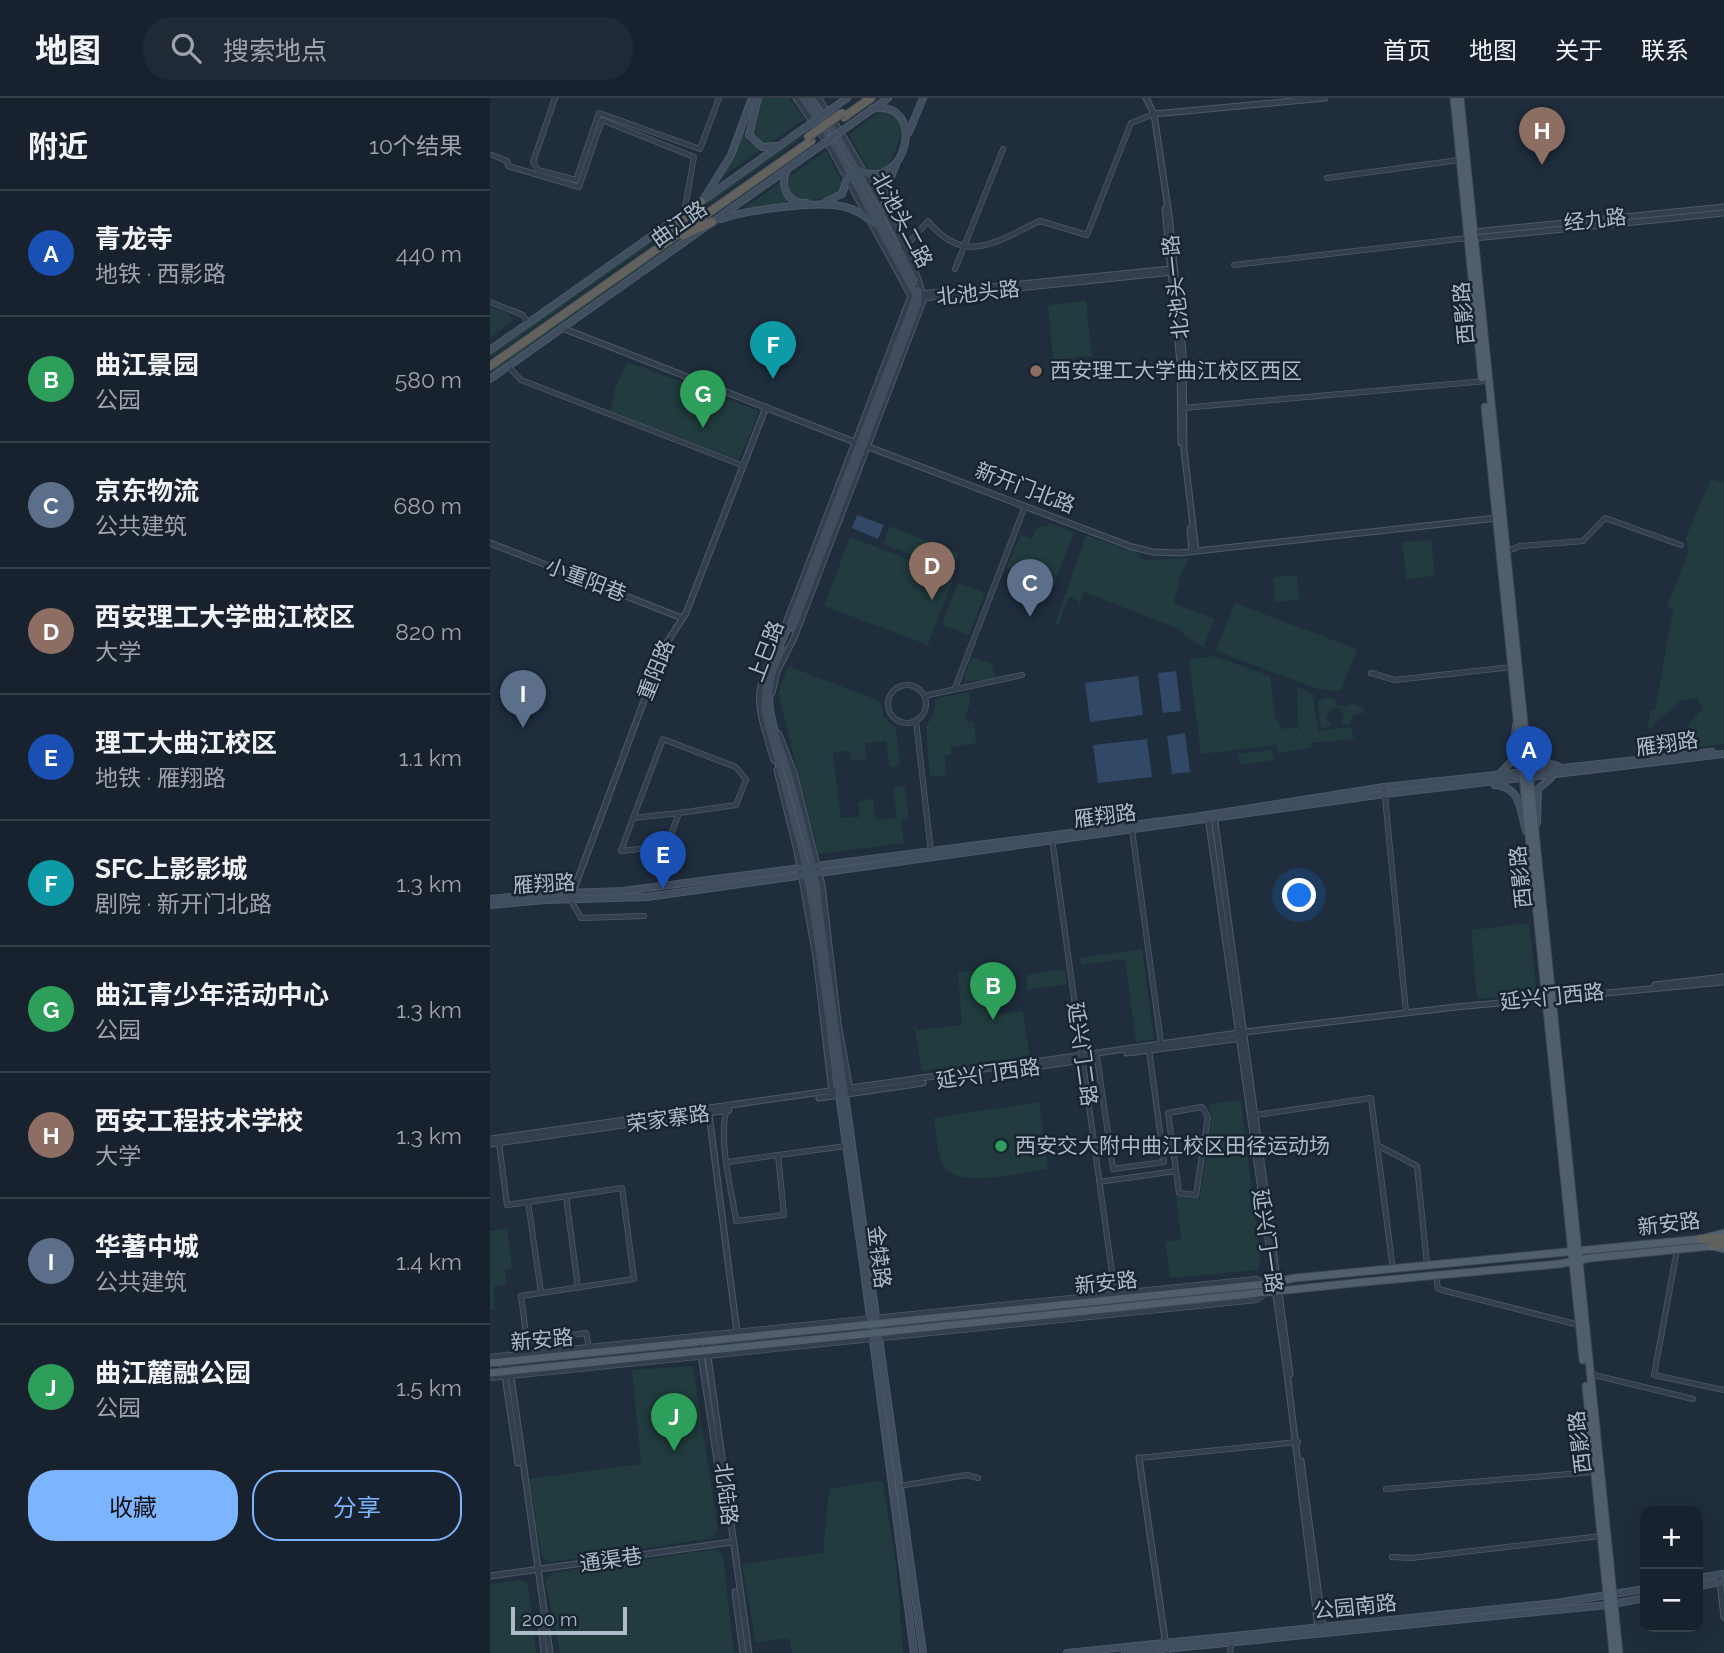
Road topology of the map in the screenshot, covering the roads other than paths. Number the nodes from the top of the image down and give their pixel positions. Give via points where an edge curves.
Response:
1 (555, 98) edge
2 (719, 98) edge
3 (752, 98) edge
4 (758, 98) edge
5 (796, 98) edge
6 (803, 98) edge
7 (810, 98) edge
8 (818, 98) edge
9 (847, 98) edge
10 (863, 98) edge
11 (871, 98) edge
12 (888, 98) edge
13 (923, 98) edge
14 (1146, 98) edge
15 (1325, 98) edge
16 (1454, 98) edge
17 (1460, 98) edge
18 (1273, 101) edge
19 (872, 109) junction
20 (841, 112) junction
21 (1154, 114) junction
22 (807, 136) junction
23 (782, 144) junction
24 (1003, 149) dead end
25 (492, 155) dead end
26 (1459, 160) junction
27 (790, 167) junction
28 (850, 167) junction
29 (864, 172) junction
30 (1327, 178) dead end
31 (848, 181) junction
32 (701, 202) junction
33 (882, 206) junction
34 (1724, 206) edge
35 (684, 213) junction
36 (1724, 213) edge
37 (868, 219) junction
38 (712, 222) junction
39 (882, 225) junction
40 (1471, 235) junction
41 (665, 240) junction
42 (962, 246) junction
43 (903, 249) junction
44 (1234, 265) dead end
45 (955, 269) dead end
46 (1173, 271) junction
47 (919, 296) junction
48 (490, 302) edge
49 (528, 323) junction
50 (562, 328) junction
51 (490, 350) edge
52 (490, 361) edge
53 (490, 366) edge
54 (508, 366) junction
55 (490, 379) edge
56 (1485, 381) junction
57 (766, 407) junction
58 (1183, 408) junction
59 (862, 445) junction
60 (744, 466) junction
61 (1025, 506) junction
62 (1497, 518) junction
63 (490, 543) edge
64 (1681, 545) dead end
65 (1194, 551) junction
66 (1506, 552) junction
67 (682, 618) junction
68 (1512, 667) junction
69 (1371, 673) dead end
70 (1022, 675) dead end
71 (955, 688) junction
72 (924, 696) junction
73 (916, 721) junction
74 (1517, 723) junction
75 (1525, 734) junction
76 (1724, 752) edge
77 (1567, 767) junction
78 (1526, 775) junction
79 (1558, 775) junction
80 (1494, 776) junction
81 (1476, 783) junction
82 (1385, 791) junction
83 (680, 813) junction
84 (1211, 817) junction
85 (633, 818) junction
86 (1132, 830) junction
87 (1051, 838) junction
88 (1531, 839) junction
89 (667, 846) junction
90 (930, 854) junction
91 (809, 866) junction
92 (811, 875) junction
93 (665, 885) junction
94 (571, 896) junction
95 (490, 899) edge
96 (490, 905) edge
97 (645, 916) dead end
98 (1724, 980) edge
99 (1548, 998) junction
100 (1406, 1012) junction
101 (1242, 1035) junction
102 (1161, 1044) junction
103 (1149, 1050) junction
104 (1097, 1057) junction
105 (1083, 1059) junction
106 (842, 1092) junction
107 (726, 1111) junction
108 (709, 1114) junction
109 (1256, 1115) junction
110 (1169, 1118) junction
111 (1158, 1120) junction
112 (490, 1142) edge
113 (499, 1143) junction
114 (846, 1146) junction
115 (1378, 1146) junction
116 (778, 1155) junction
117 (728, 1162) junction
118 (1176, 1171) junction
119 (1099, 1182) junction
120 (566, 1196) junction
121 (528, 1202) junction
122 (1724, 1236) edge
123 (1701, 1239) joint
124 (1713, 1246) joint
125 (1724, 1246) edge
126 (1677, 1250) junction
127 (1574, 1255) junction
128 (1427, 1268) junction
129 (1393, 1270) junction
130 (1436, 1275) junction
131 (578, 1288) junction
132 (1273, 1288) junction
133 (541, 1293) junction
134 (1116, 1304) junction
135 (873, 1321) junction
136 (1579, 1325) junction
137 (737, 1332) junction
138 (871, 1336) junction
139 (881, 1336) junction
140 (702, 1339) junction
141 (589, 1347) junction
142 (704, 1354) junction
143 (490, 1357) edge
144 (505, 1358) junction
145 (490, 1363) edge
146 (507, 1374) junction
147 (1589, 1374) junction
148 (490, 1376) edge
149 (1724, 1390) edge
150 (1693, 1399) dead end
151 (1297, 1442) junction
152 (1139, 1458) joint
153 (1594, 1472) junction
154 (978, 1478) dead end
155 (898, 1486) junction
156 (1387, 1489) dead end
157 (1601, 1536) junction
158 (730, 1543) junction
159 (1392, 1557) dead end
160 (535, 1570) junction
161 (1721, 1574) edge
162 (490, 1576) edge
163 (1703, 1577) edge
164 (1722, 1582) edge
165 (1703, 1585) edge
166 (1640, 1591) edge
167 (1640, 1598) edge
168 (1610, 1601) junction
169 (1724, 1617) edge
170 (1320, 1628) junction
171 (1232, 1639) junction
172 (1166, 1649) edge
173 (544, 1653) edge
174 (550, 1653) edge
175 (743, 1653) edge
176 (749, 1653) edge
177 (914, 1653) edge
178 (923, 1653) edge
179 (1067, 1653) edge
180 (1125, 1653) edge
181 (1230, 1653) edge
182 (1613, 1653) edge
183 (1619, 1653) edge

1 - 2 street via 533,162 538,170 576,180 600,113 699,149
3 - 32 main road via 731,155
4 - 23 main road via 748,127 750,137 764,147
5 - 31 street
6 - 28 main road, 北池头二路
7 - 28 main road, 北池头二路
8 - 29 street
9 - 20 main road, 曲江路
10 - 20 highway, 曲江路
11 - 20 highway, 曲江路
12 - 19 main road, 曲江路
13 - 33 main road
14 - 21 street, 北池头一路
15 - 18 street
16 - 26 main road, 西影路
17 - 40 main road, 西影路
18 - 21 street
19 - 27 main road, 曲江路, bridge
19 - 29 main road via 882,104 896,107 904,113 907,125 888,169 878,174
20 - 22 highway, 曲江路, bridge
21 - 42 street via 1131,123 1087,235 1040,221 992,244
21 - 46 street, 北池头一路
22 - 23 main road, 曲江路
22 - 41 highway, 曲江路
23 - 32 main road, 曲江路
24 - 42 street
25 - 35 street via 507,160 508,166 579,187 602,120 694,157
26 - 30 street
26 - 40 main road, 西影路
27 - 31 main road via 784,178 785,190 799,203 835,200
27 - 38 main road, 曲江路
28 - 29 main road
28 - 31 main road
28 - 39 main road, 北池头二路
29 - 33 street
31 - 37 street
32 - 35 main road, 曲江路
32 - 41 highway
33 - 39 main road
33 - 43 street
34 - 40 street, 经九路
35 - 49 main road, 曲江路
36 - 40 street, 经九路
37 - 38 main road via 832,205 751,211
37 - 39 main road
37 - 47 street
38 - 41 highway
38 - 50 main road, 曲江路
39 - 47 main road, 北池头二路
40 - 44 street
40 - 56 main road, 西影路
41 - 52 highway, 曲江路
41 - 53 highway, 曲江路
42 - 43 street via 942,238 928,221
42 - 45 street
43 - 47 street
46 - 47 street, 北池头路
46 - 58 street, 北池头一路 via 1184,368
46 - 65 street, 北池头一路 via 1181,373 1178,418
47 - 59 main road, 北池头二路
48 - 49 street via 523,315
49 - 51 main road, 曲江路
50 - 54 main road, 曲江路
50 - 57 street, 新开门北路
54 - 55 main road, 曲江路
54 - 60 street via 521,380
56 - 58 street
56 - 62 main road, 西影路
56 - 66 main road, 西影路
57 - 59 street, 新开门北路
57 - 60 street, 重阳路
58 - 65 street, 北池头一路
59 - 61 street, 新开门北路
59 - 91 main road, 上巳路 via 768,693 769,718 790,776
59 - 91 street via 765,666 760,689 761,720
60 - 67 street, 重阳路
61 - 65 street, 新开门北路 via 1145,551
61 - 71 street
62 - 65 street, 新开门北路
62 - 68 main road, 西影路
63 - 67 street, 小重阳巷
64 - 66 street via 1605,518 1583,541 1520,546
66 - 75 main road, 西影路
67 - 94 street, 重阳路 via 664,647
68 - 69 street via 1395,680
68 - 74 main road, 西影路
70 - 71 street
71 - 72 street
72 - 73 street via 926,707
72 - 73 street via 916,687 904,685 893,691 888,701 895,720
73 - 90 street
74 - 78 main road, 西影路
74 - 80 main road via 1513,760
75 - 77 main road via 1538,760
75 - 78 main road, 西影路
76 - 77 main road, 雁翔路
76 - 79 main road, 雁翔路
77 - 78 main road, 雁翔路
78 - 79 main road, 雁翔路
78 - 80 main road, 雁翔路
78 - 81 main road, 雁翔路
78 - 88 main road, 西影路
79 - 88 main road via 1538,789
80 - 82 main road, 雁翔路
81 - 82 main road, 雁翔路
81 - 88 main road via 1514,790
82 - 84 main road, 雁翔路
82 - 100 street
83 - 85 street
83 - 85 street via 736,805 746,780 736,767 663,739
83 - 89 street
84 - 86 main road, 雁翔路
84 - 87 main road, 雁翔路
84 - 101 street, 延兴门一路
85 - 89 street via 621,851
86 - 87 main road, 雁翔路
86 - 102 street
87 - 90 main road, 雁翔路
87 - 105 street, 延兴门二路
88 - 99 main road, 西影路
89 - 93 street via 662,858
90 - 91 main road, 雁翔路
90 - 92 main road, 雁翔路
91 - 92 main road, 上巳路
91 - 92 street
91 - 93 main road, 雁翔路
92 - 94 main road, 雁翔路 via 632,899
92 - 106 main road, 金犊路
92 - 106 street via 816,957
93 - 94 main road, 雁翔路
94 - 95 main road, 雁翔路
94 - 96 main road, 雁翔路
94 - 97 street via 570,903 581,918
98 - 99 street, 延兴门西路
99 - 100 street, 延兴门西路
99 - 127 main road, 西影路
100 - 101 street, 延兴门西路
101 - 102 street, 延兴门西路
101 - 103 street, 延兴门西路
101 - 109 street, 延兴门一路
101 - 132 street, 延兴门一路
102 - 105 street, 延兴门西路
103 - 104 street, 延兴门西路
103 - 111 street
104 - 105 street, 延兴门西路
104 - 111 street via 1114,1169 1164,1162
105 - 106 street, 延兴门西路
105 - 119 street, 延兴门二路
106 - 107 street, 荣家寨路
106 - 112 street, 荣家寨路
106 - 114 main road, 金犊路
106 - 135 main road, 金犊路
107 - 108 street, 荣家寨路
107 - 117 street via 723,1127
108 - 113 street, 荣家寨路
108 - 137 street
109 - 115 street via 1371,1098
109 - 132 street, 延兴门一路
110 - 111 street
110 - 118 street
110 - 118 street via 1168,1112 1202,1107 1208,1117 1196,1195 1179,1193
112 - 113 street, 荣家寨路
113 - 121 street via 507,1205
114 - 116 street
114 - 135 main road, 金犊路
115 - 128 street via 1416,1166
115 - 129 street
116 - 117 street
116 - 117 street via 784,1214 736,1221
118 - 119 street
119 - 134 street, 延兴门二路
120 - 121 street
120 - 131 street
120 - 131 street via 622,1188 629,1240 634,1279
121 - 133 street
122 - 123 highway
123 - 127 main road, 新安路
124 - 125 highway
124 - 126 main road, 新安路
126 - 127 main road, 新安路
126 - 149 street via 1654,1375
127 - 128 main road, 新安路
127 - 130 main road, 新安路 via 1559,1264
127 - 136 main road, 西影路
127 - 147 main road, 西影路
128 - 129 main road, 新安路
129 - 132 main road, 新安路
130 - 132 main road, 新安路
130 - 136 street via 1438,1289
131 - 133 street
132 - 134 main road, 新安路
132 - 134 street via 1257,1300
132 - 151 street, 延兴门一路
133 - 141 street via 521,1296 527,1341 586,1333
134 - 135 main road, 新安路
134 - 139 main road, 新安路
135 - 137 street
135 - 138 main road, 金犊路
135 - 139 main road, 金犊路
135 - 140 main road, 新安路
136 - 153 main road, 西影路
137 - 140 street
138 - 139 main road, 新安路
138 - 142 main road, 新安路
138 - 177 main road, 金犊路
139 - 155 main road, 金犊路
140 - 141 street
140 - 142 street, 北陆路
140 - 144 main road, 新安路
141 - 144 street
142 - 146 main road, 新安路
142 - 158 street, 北陆路
143 - 144 street
144 - 145 main road, 新安路
144 - 146 street
146 - 148 main road, 新安路
146 - 160 street
147 - 150 street
147 - 168 main road, 西影路
151 - 152 street
151 - 170 street, 延兴门一路
152 - 172 street
153 - 156 street
153 - 157 main road, 西影路
154 - 155 street via 967,1475
155 - 178 main road, 金犊路
157 - 159 street
157 - 168 main road, 西影路
158 - 160 street, 通渠巷
158 - 175 street, 北陆路
158 - 176 street, 北陆路
160 - 162 street, 通渠巷
160 - 173 street
160 - 174 street
161 - 163 main road
161 - 164 street
164 - 165 main road
164 - 169 street
166 - 168 main road, 公园南路
167 - 168 main road, 公园南路
168 - 170 main road, 公园南路
168 - 171 main road, 公园南路
168 - 182 main road, 西影路
168 - 183 main road, 西影路
170 - 171 main road, 公园南路
171 - 172 main road, 公园南路
171 - 181 street
172 - 179 main road, 公园南路
172 - 180 main road, 公园南路

